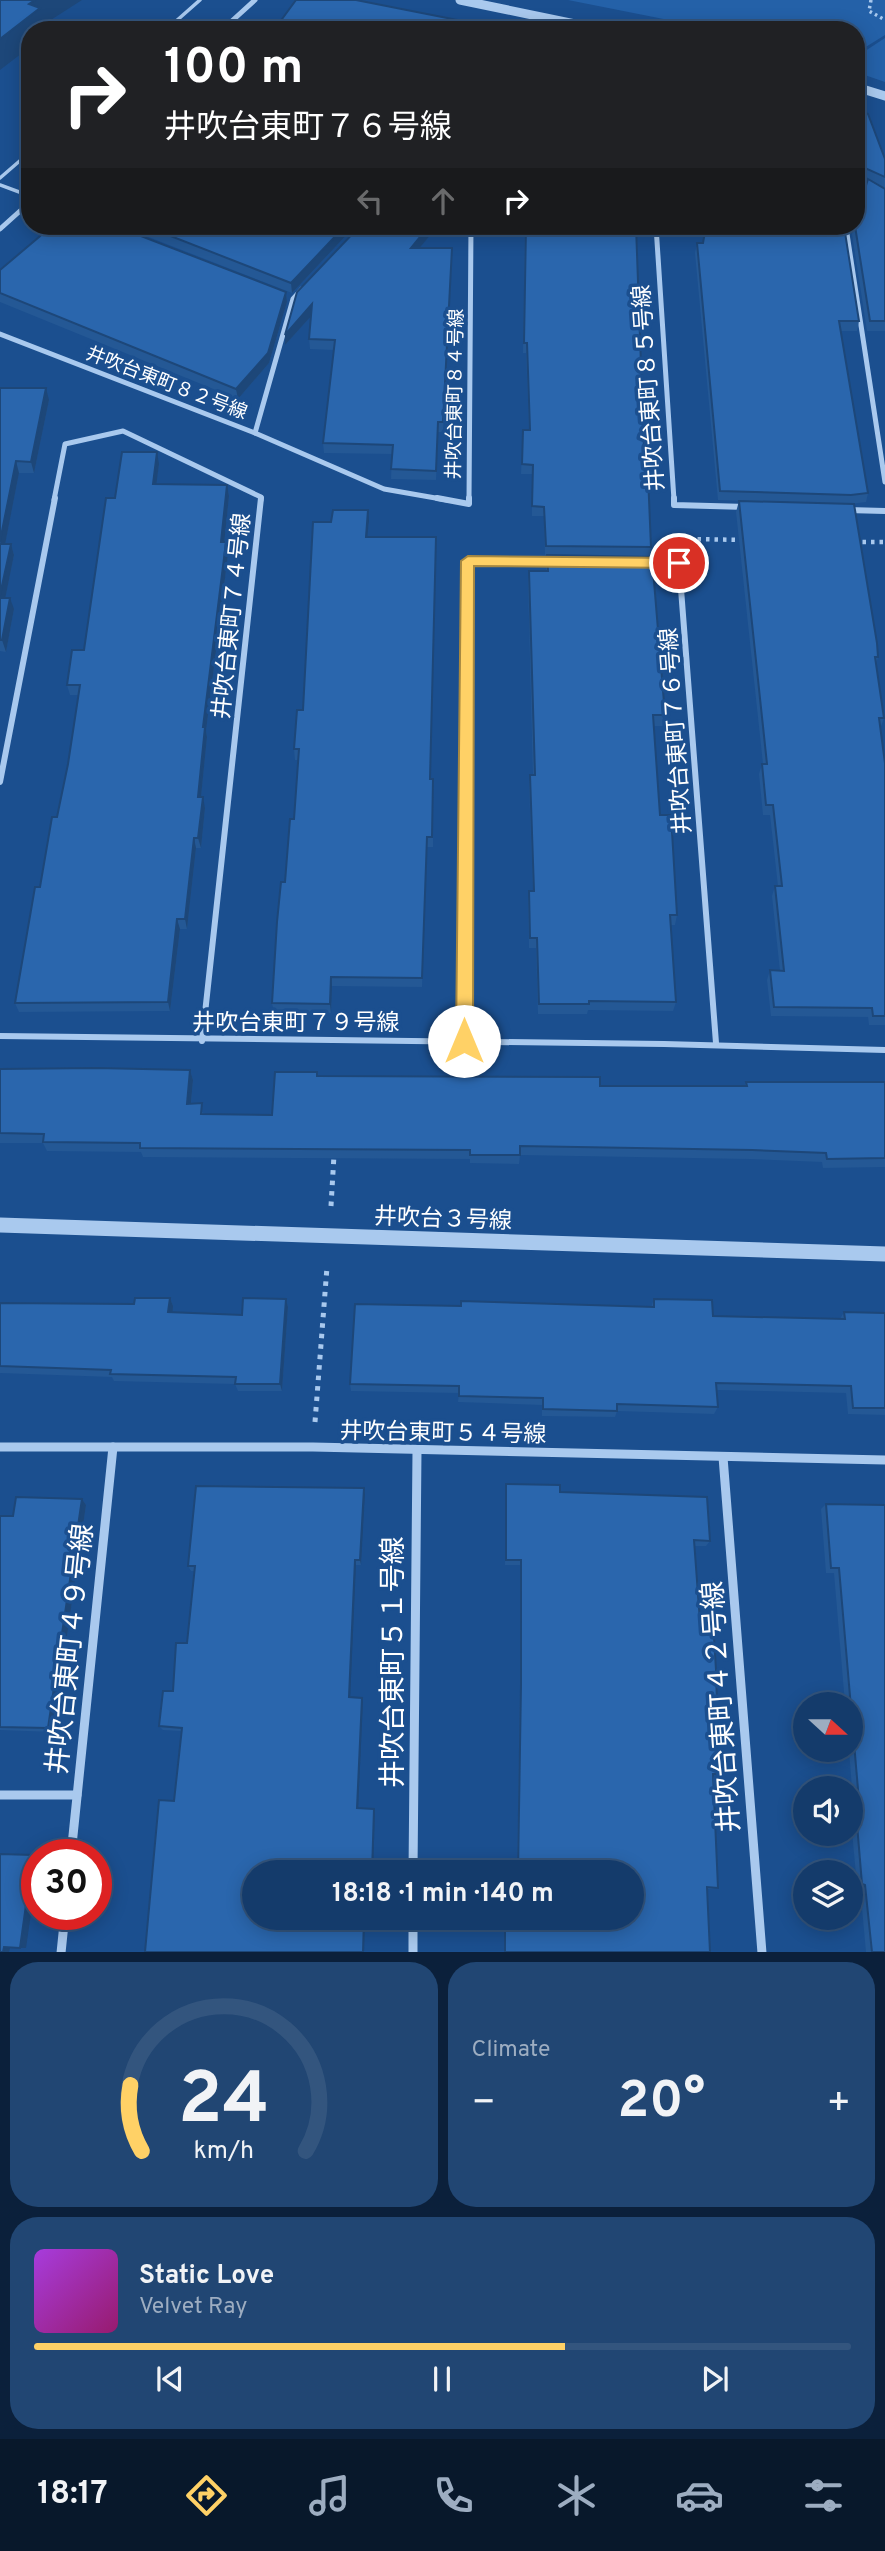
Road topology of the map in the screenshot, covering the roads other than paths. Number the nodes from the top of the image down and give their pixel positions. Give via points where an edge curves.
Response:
1 (200, 0) edge
2 (256, 0) edge
3 (460, 0) edge
4 (176, 21) edge
5 (233, 21) edge
6 (561, 21) edge
7 (865, 90) edge
8 (885, 96) edge
9 (21, 160) edge
10 (0, 178) edge
11 (865, 182) edge
12 (0, 185) edge
13 (21, 193) edge
14 (885, 194) edge
15 (21, 210) edge
16 (0, 229) edge
17 (130, 235) edge
18 (140, 235) edge
19 (471, 235) edge
20 (657, 235) edge
21 (846, 235) edge
22 (137, 238) junction
23 (150, 243) edge
24 (310, 280) edge
25 (280, 293) edge
26 (293, 299) junction
27 (0, 334) edge
28 (255, 433) junction
29 (885, 482) edge
30 (753, 507) edge
31 (832, 509) edge
32 (885, 511) edge
33 (560, 562) edge
34 (640, 563) edge
35 (0, 782) edge
36 (0, 1036) edge
37 (202, 1041) junction
38 (464, 1041) junction
39 (716, 1044) junction
40 (885, 1050) edge
41 (0, 1224) edge
42 (885, 1254) edge
43 (0, 1447) edge
44 (113, 1447) junction
45 (417, 1451) junction
46 (723, 1457) junction
47 (885, 1460) edge
48 (0, 1795) edge
49 (77, 1795) junction
50 (73, 1839) edge
51 (413, 1860) edge
52 (63, 1930) edge
53 (413, 1930) edge
54 (61, 1952) edge
55 (413, 1952) edge
56 (762, 1952) edge

1 - 4 lane
2 - 5 street
3 - 6 street
7 - 8 street
9 - 10 lane
11 - 14 street
12 - 13 lane
15 - 16 street
17 - 22 street
18 - 22 street
19 - 28 street, 井吹台東町８４号線 via 469,504 384,489
20 - 30 street, 井吹台東町８５号線 via 674,505
21 - 29 street
22 - 23 street
24 - 26 street, 井吹台東町８２号線
25 - 26 street
26 - 28 street, 井吹台東町８２号線
27 - 28 street, 井吹台東町８２号線
31 - 32 street
33 - 38 street via 468,561
34 - 39 street, 井吹台東町７６号線 via 679,563
35 - 37 street, 井吹台東町７４号線 via 65,444 123,431 261,497
36 - 37 street, 井吹台東町７９号線
37 - 38 street, 井吹台東町７９号線
38 - 39 street, 井吹台東町７９号線
39 - 40 street, 井吹台東町７９号線
41 - 42 street, 井吹台３号線
43 - 44 street, 井吹台東町５４号線
44 - 45 street, 井吹台東町５４号線
44 - 49 street, 井吹台東町４９号線
45 - 46 street, 井吹台東町５４号線
45 - 51 street, 井吹台東町５１号線
46 - 47 street, 井吹台東町５４号線
46 - 56 street, 井吹台東町４２号線
48 - 49 street
49 - 50 street, 井吹台東町４９号線
52 - 54 street
53 - 55 street

